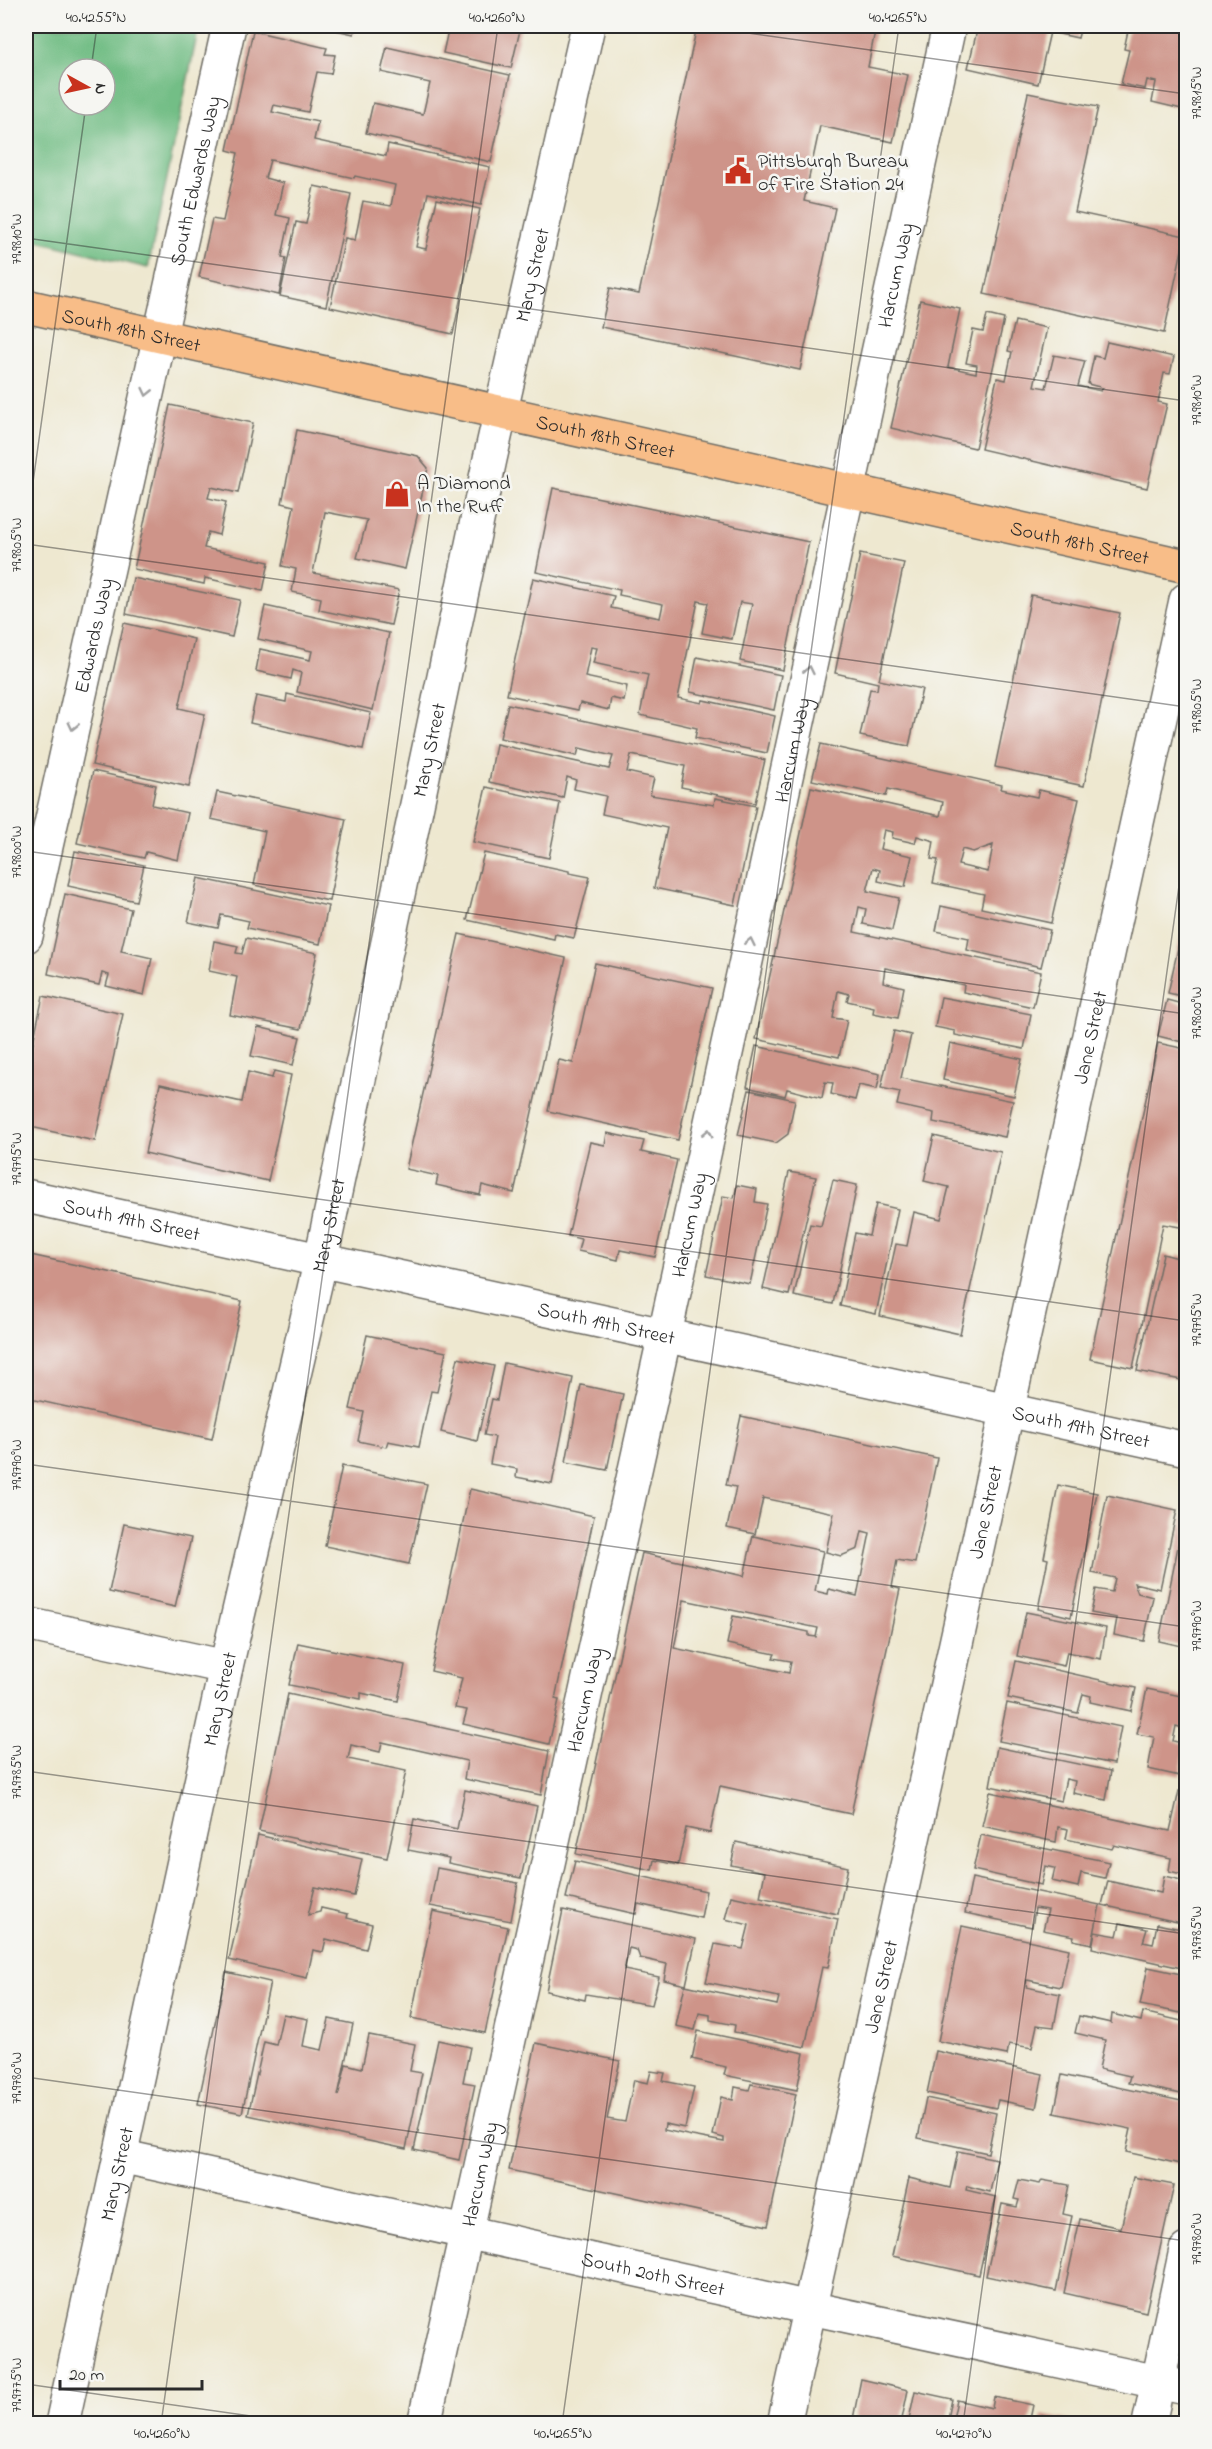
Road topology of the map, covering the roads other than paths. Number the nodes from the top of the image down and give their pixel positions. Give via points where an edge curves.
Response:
1 (229, 26) edge
2 (588, 26) edge
3 (949, 26) edge
4 (26, 306) edge
5 (161, 335) junction
6 (500, 413) junction
7 (847, 491) junction
8 (1186, 566) edge
9 (1186, 600) edge
10 (26, 936) edge
11 (26, 1196) edge
12 (321, 1259) junction
13 (665, 1334) junction
14 (1007, 1410) junction
15 (1186, 1449) edge
16 (26, 1624) edge
17 (226, 1666) junction
18 (120, 2156) junction
19 (466, 2231) junction
20 (1186, 2250) edge
21 (810, 2308) junction
22 (1172, 2385) edge
23 (62, 2424) edge
24 (424, 2424) edge
25 (784, 2424) edge
26 (1149, 2424) edge

1 - 5 street, South Edwards Way
2 - 6 street, Mary Street
3 - 7 street, Harcum Way
4 - 5 main road, South 18th Street
5 - 6 main road, South 18th Street
5 -> 10 street, Edwards Way
6 - 7 main road, South 18th Street
6 - 12 street, Mary Street
7 - 8 main road, South 18th Street
13 -> 7 street, Harcum Way
9 - 14 street, Jane Street
11 - 12 street, South 19th Street
12 - 13 street, South 19th Street
12 - 17 street, Mary Street
13 - 14 street, South 19th Street
13 - 19 street, Harcum Way
14 - 15 street, South 19th Street
14 - 21 street, Jane Street
16 - 17 street
17 - 18 street, Mary Street
18 - 19 street, South 20th Street
18 - 23 street, Mary Street
19 - 21 street, South 20th Street
19 - 24 street, Harcum Way
20 - 22 street
21 - 22 street, South 20th Street
21 - 25 street, Jane Street
22 - 26 street

